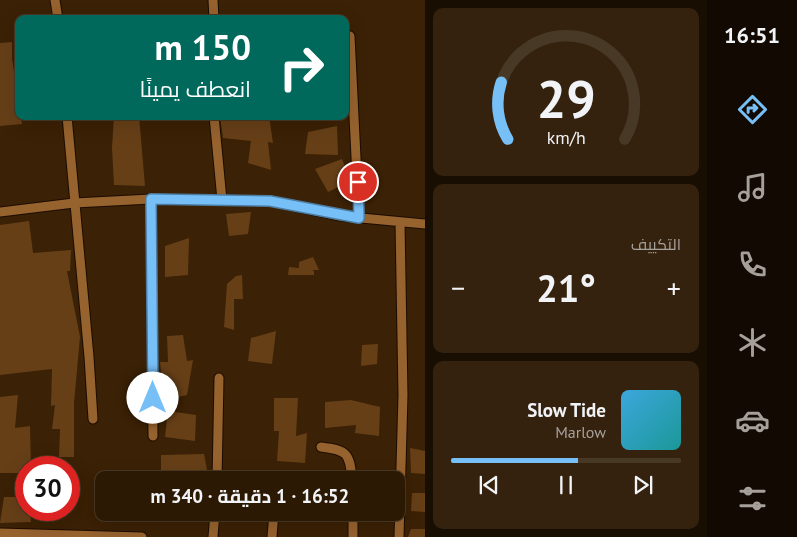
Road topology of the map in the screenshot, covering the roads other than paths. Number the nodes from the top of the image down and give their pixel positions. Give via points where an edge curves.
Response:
1 (55, 0) edge
2 (213, 0) edge
3 (57, 15) edge
4 (214, 15) edge
5 (350, 36) dead end
6 (67, 120) edge
7 (214, 120) edge
8 (151, 199) junction
9 (222, 200) junction
10 (74, 203) junction
11 (0, 212) edge
12 (359, 218) junction
13 (400, 222) junction
14 (424, 224) edge
15 (218, 378) dead end
16 (93, 419) dead end
17 (153, 436) dead end
18 (321, 447) dead end
19 (217, 471) edge
20 (352, 471) edge
21 (214, 521) edge
22 (273, 521) edge
23 (353, 521) edge
24 (0, 533) edge
25 (142, 537) edge
26 (213, 537) edge
27 (272, 537) edge
28 (353, 537) edge
29 (399, 537) edge

1 - 3 street
2 - 4 street
5 - 12 street
6 - 10 street
7 - 9 street
8 - 9 street
8 - 10 street
8 - 17 street
9 - 12 street via 270,201
10 - 11 street
10 - 16 street
12 - 13 street
13 - 14 street
13 - 29 street via 403,395
15 - 19 street
18 - 20 street via 347,454
21 - 26 street
22 - 27 street
23 - 28 street
24 - 25 street

